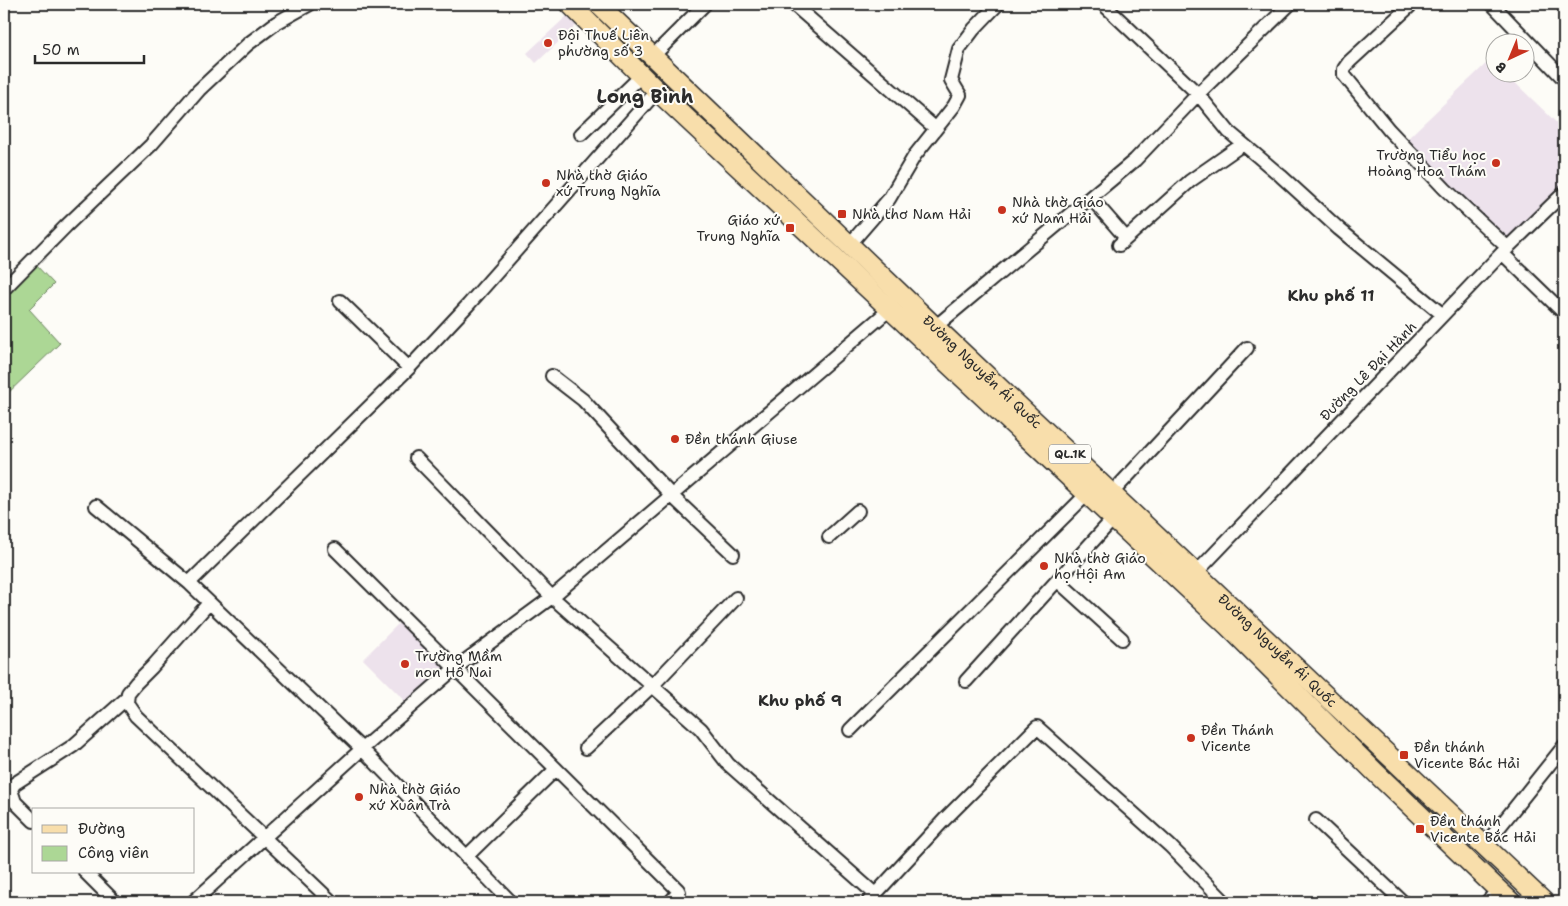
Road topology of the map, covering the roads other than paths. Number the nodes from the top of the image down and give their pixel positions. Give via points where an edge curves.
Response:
1 (310, 4) edge
2 (570, 4) edge
3 (598, 4) edge
4 (705, 4) edge
5 (792, 4) edge
6 (998, 4) edge
7 (1102, 4) edge
8 (1290, 4) edge
9 (1412, 4) edge
10 (1492, 4) edge
11 (653, 56) junction
12 (672, 75) junction
13 (641, 76) junction
14 (1564, 79) edge
15 (657, 92) junction
16 (1198, 94) junction
17 (935, 128) junction
18 (581, 134) dead end
19 (1243, 144) junction
20 (1564, 193) edge
21 (1091, 198) junction
22 (850, 244) junction
23 (1505, 251) junction
24 (4, 289) edge
25 (340, 301) dead end
26 (889, 310) junction
27 (1564, 313) edge
28 (1443, 315) junction
29 (935, 327) junction
30 (1247, 348) dead end
31 (409, 368) junction
32 (552, 376) dead end
33 (416, 458) dead end
34 (1112, 493) junction
35 (1086, 495) junction
36 (672, 496) junction
37 (96, 506) dead end
38 (858, 511) dead end
39 (1113, 520) junction
40 (829, 537) dead end
41 (335, 549) dead end
42 (733, 554) dead end
43 (1196, 572) junction
44 (1058, 581) junction
45 (189, 584) junction
46 (552, 597) junction
47 (736, 598) dead end
48 (209, 603) junction
49 (1122, 639) dead end
50 (454, 669) junction
51 (966, 681) dead end
52 (652, 686) junction
53 (127, 698) junction
54 (850, 730) dead end
55 (1564, 746) edge
56 (586, 748) dead end
57 (362, 749) junction
58 (556, 769) junction
59 (32, 819) edge
60 (1316, 820) dead end
61 (263, 838) junction
62 (1485, 845) junction
63 (466, 857) junction
64 (87, 874) edge
65 (1514, 874) junction
66 (871, 898) edge
67 (1499, 898) edge
68 (115, 902) edge
69 (193, 902) edge
70 (332, 902) edge
71 (510, 902) edge
72 (670, 902) edge
73 (1225, 902) edge
74 (1403, 902) edge
75 (1544, 902) edge

1 - 24 street via 248,44 199,90 151,145
2 - 13 main road, Đường Nguyễn Ái Quốc / QL.1K
3 - 11 main road, Đường Nguyễn Ái Quốc / QL.1K
4 - 11 street
5 - 17 street
6 - 17 street via 959,49 951,80 960,94
7 - 16 street
8 - 16 street
9 - 23 street via 1349,62 1344,75 1444,189
10 - 14 street
11 - 12 main road, Đường Nguyễn Ái Quốc / QL.1K
12 - 15 main road
12 - 22 main road, Đường Nguyễn Ái Quốc / QL.1K
13 - 15 main road, Đường Nguyễn Ái Quốc / QL.1K
13 - 18 street
15 - 26 main road, Đường Nguyễn Ái Quốc / QL.1K
15 - 31 street
16 - 19 street
16 - 21 street via 1135,160
17 - 22 street via 890,199
19 - 21 street via 1190,181 1123,241
19 - 28 street
20 - 23 street, Đường Lê Đại Hành
21 - 29 street
22 - 29 main road, Đường Nguyễn Ái Quốc / QL.1K
23 - 27 street
23 - 28 street, Đường Lê Đại Hành
25 - 31 street
26 - 35 main road, Đường Nguyễn Ái Quốc / QL.1K
26 - 36 street
28 - 43 street, Đường Lê Đại Hành
29 - 34 main road, Đường Nguyễn Ái Quốc / QL.1K
30 - 34 street
31 - 45 street
32 - 36 street via 583,400
33 - 46 street
34 - 43 main road, Đường Nguyễn Ái Quốc / QL.1K
35 - 39 main road, Đường Nguyễn Ái Quốc / QL.1K
35 - 54 street
36 - 42 street
36 - 46 street
37 - 45 street
38 - 40 street
39 - 44 street
39 - 67 main road, Đường Nguyễn Ái Quốc / QL.1K via 1227,625
41 - 50 street
43 - 62 main road, Đường Nguyễn Ái Quốc / QL.1K
44 - 49 street
44 - 51 street
45 - 48 street
46 - 50 street
46 - 52 street
47 - 52 street
48 - 53 street via 136,683
48 - 57 street
50 - 57 street
50 - 58 street
52 - 56 street
52 - 66 street via 701,729 728,764
53 - 59 street via 74,746 14,784 11,790 15,802
53 - 61 street via 136,716
55 - 62 street
57 - 61 street
57 - 63 street
58 - 63 street
58 - 72 street via 678,890
60 - 74 street
61 - 69 street
61 - 70 street
62 - 65 main road, Đường Nguyễn Ái Quốc / QL.1K
63 - 71 street
64 - 68 street
65 - 67 main road
65 - 75 main road, Đường Nguyễn Ái Quốc / QL.1K
66 - 73 street via 1037,727 1170,846

